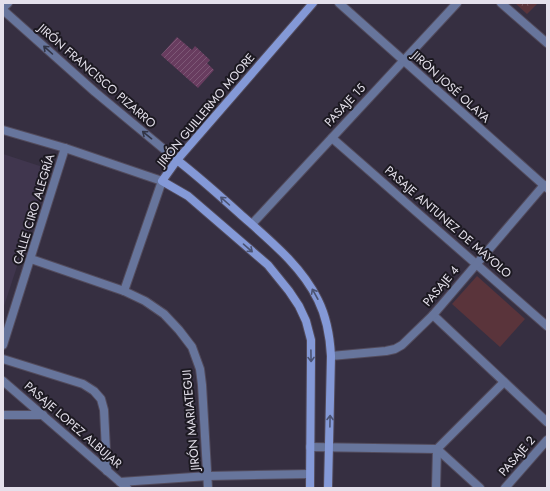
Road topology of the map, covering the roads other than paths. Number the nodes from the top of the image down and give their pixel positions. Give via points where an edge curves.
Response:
1 (8, 3) edge
2 (313, 3) edge
3 (339, 3) edge
4 (457, 3) edge
5 (502, 3) edge
6 (3, 9) edge
7 (547, 43) edge
8 (404, 60) junction
9 (3, 130) edge
10 (332, 138) junction
11 (65, 148) junction
12 (177, 160) junction
13 (162, 181) junction
14 (545, 187) edge
15 (252, 224) junction
16 (31, 259) junction
17 (476, 263) junction
18 (124, 291) junction
19 (433, 315) junction
20 (547, 326) edge
21 (3, 345) edge
22 (331, 356) junction
23 (3, 359) edge
24 (3, 381) edge
25 (504, 382) junction
26 (3, 415) edge
27 (43, 415) junction
28 (547, 422) edge
29 (547, 440) edge
30 (310, 447) junction
31 (329, 448) junction
32 (436, 449) junction
33 (108, 471) junction
34 (310, 474) junction
35 (208, 476) junction
36 (120, 482) junction
37 (127, 488) edge
38 (208, 488) edge
39 (310, 488) edge
40 (328, 488) edge
41 (436, 488) edge
42 (480, 488) edge
43 (505, 488) edge

1 - 6 street
2 - 12 main road, JIRÓN GUILLERMO MOORE
3 - 8 street, JIRÓN JOSÉ OLAYA
4 - 8 street, PASAJE 15
5 - 7 street
12 -> 6 street, JIRÓN FRANCISCO PIZARRO via 95,92
8 - 10 street, PASAJE 15
8 - 14 street, JIRÓN JOSÉ OLAYA
9 - 11 street
10 - 15 street, PASAJE 15
10 - 17 street, PASAJE ANTUNEZ DE MAYOLO
11 - 13 street
11 - 16 street, CALLE CIRO ALEGRÍA
12 - 13 main road, JIRÓN GUILLERMO MOORE
15 -> 12 main road
13 - 18 street, JIRÓN GUILLERMO MOORE
13 -> 30 main road via 188,196 268,265 299,306 306,321 310,340
14 - 17 street, PASAJE 4
22 -> 15 main road via 326,320 307,280
16 - 18 street, JIRÓN MARIATEGUI
16 - 21 street, CALLE CIRO ALEGRÍA
17 - 19 street, PASAJE 4
17 - 20 street, PASAJE ANTUNEZ DE MAYOLO
18 - 35 street, JIRÓN MARIATEGUI via 164,314 192,347 200,369 202,385
19 - 22 street, PASAJE 4 via 395,349
19 - 25 street
31 -> 22 main road
23 - 33 street via 83,384 94,391 101,400 104,410
24 - 27 street, PASAJE LOPEZ ALBUJAR
25 - 28 street
25 - 32 street
26 - 27 street
27 - 33 street, PASAJE LOPEZ ALBUJAR
29 - 43 street, PASAJE 2
30 - 31 street
30 - 34 main road
31 - 32 street
31 - 40 main road
32 - 41 street
32 - 42 street
33 - 36 street, PASAJE LOPEZ ALBUJAR
34 - 35 street
34 - 39 main road
35 - 36 street
35 - 38 street, JIRÓN MARIATEGUI
36 - 37 street, PASAJE LOPEZ ALBUJAR

